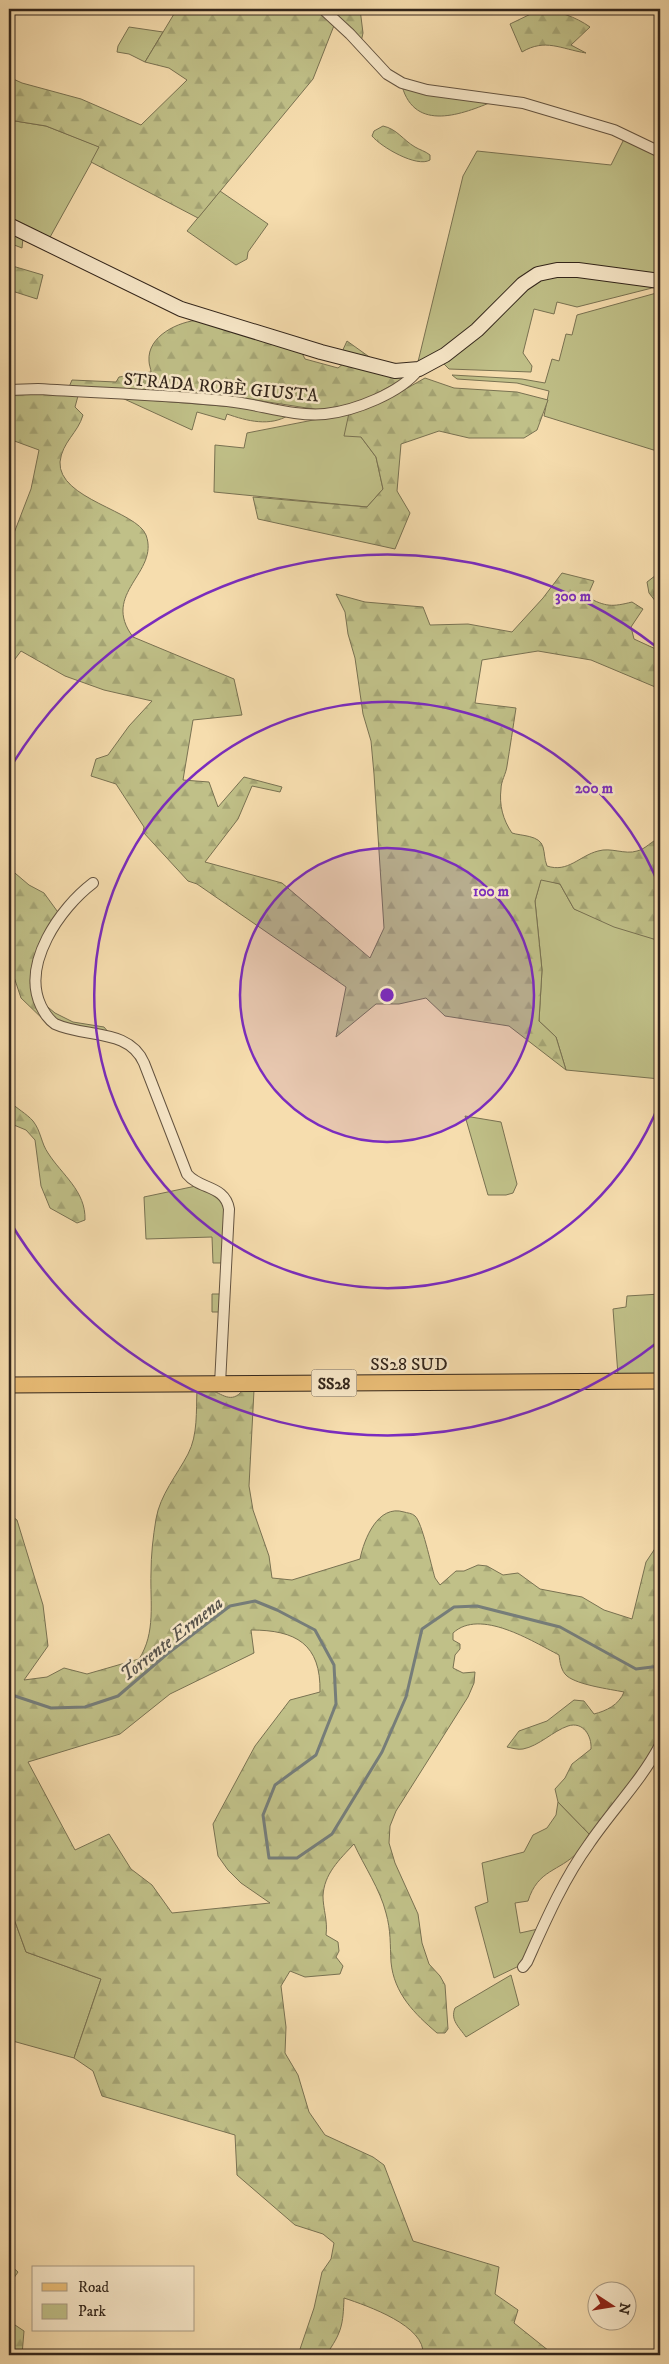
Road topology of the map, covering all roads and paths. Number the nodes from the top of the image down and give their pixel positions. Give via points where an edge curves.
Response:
1 (323, 9) edge
2 (660, 152) edge
3 (9, 225) edge
4 (660, 281) edge
5 (419, 370) junction
6 (9, 390) edge
7 (93, 883) dead end
8 (660, 1382) edge
9 (220, 1384) junction
10 (9, 1385) edge
11 (660, 1744) edge
12 (523, 1967) dead end

1 - 2 street via 387,74 402,83 426,90 523,103 608,128
3 - 5 street via 181,309 387,370
4 - 5 street via 578,270 538,274 523,284 464,341
5 - 6 street, STRADA ROBÈ GIUSTA via 408,382 369,401 346,410 322,414 226,401
7 - 9 street via 69,907 44,946 37,972 37,996 47,1017 55,1024 119,1039 136,1049 187,1174 192,1180 219,1192 226,1201 229,1210
8 - 9 main road, SS28 SUD / SS28
9 - 10 main road, SS28 SUD / SS28
11 - 12 street via 648,1767 584,1851

